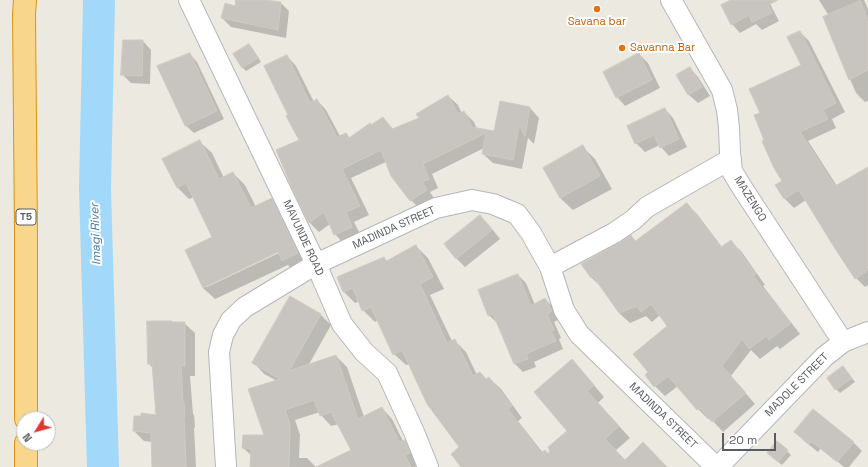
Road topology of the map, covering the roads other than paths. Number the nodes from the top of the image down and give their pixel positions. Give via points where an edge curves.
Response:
1 (189, 0) edge
2 (671, 0) edge
3 (23, 5) edge
4 (731, 159) junction
5 (316, 264) junction
6 (550, 267) junction
7 (868, 332) edge
8 (842, 342) junction
9 (26, 411) edge
10 (26, 451) edge
11 (26, 467) edge
12 (226, 467) edge
13 (428, 467) edge
14 (717, 467) edge

1 - 5 street, MAVUNDE ROAD
2 - 4 street, MAZENGO via 722,90 727,110
3 - 9 highway, T5
4 - 6 street via 647,207 614,232
4 - 8 street, MAZENGO via 732,171 741,186
5 - 6 street, MADINDA STREET via 436,208 472,200 493,204 517,214
5 - 12 street, MADINDA STREET via 245,307 231,320 223,335 219,352
5 - 13 street, MAVUNDE ROAD via 342,324 364,352 387,374
6 - 14 street, MADINDA STREET via 564,310 578,334
7 - 8 street, MADOLE STREET
8 - 14 street, MADOLE STREET via 824,357
10 - 11 highway

